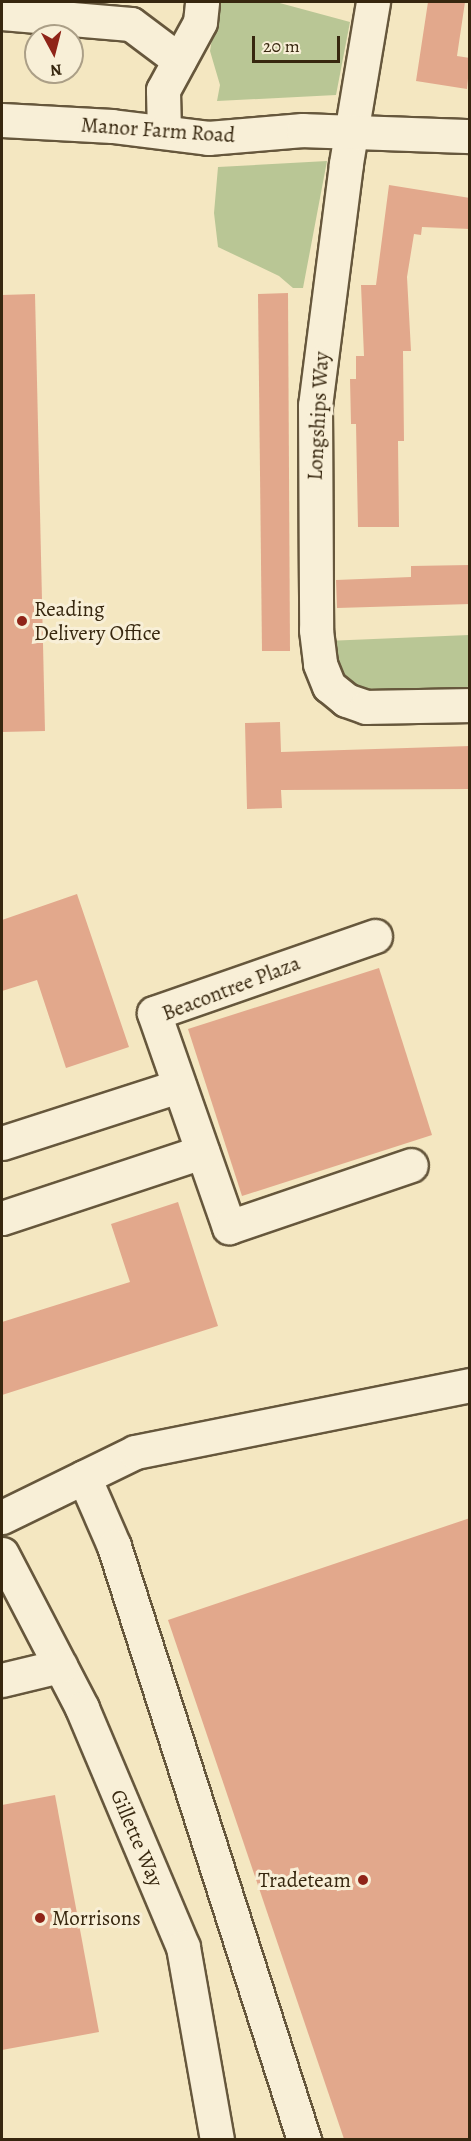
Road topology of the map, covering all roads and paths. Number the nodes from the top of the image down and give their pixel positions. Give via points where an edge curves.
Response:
1 (202, 2) edge
2 (374, 2) edge
3 (2, 13) edge
4 (179, 60) junction
5 (2, 120) edge
6 (164, 132) junction
7 (351, 135) junction
8 (470, 136) edge
9 (470, 705) edge
10 (375, 936) dead end
11 (179, 1086) junction
12 (2, 1143) edge
13 (202, 1152) junction
14 (411, 1164) dead end
15 (2, 1218) edge
16 (470, 1385) edge
17 (84, 1477) junction
18 (2, 1517) edge
19 (2, 1554) edge
20 (13, 1601) edge
21 (60, 1666) junction
22 (2, 1680) edge
23 (217, 2139) edge
24 (304, 2139) edge

1 - 4 street via 200,22
2 - 7 street, Longships Way
3 - 4 street via 131,24
4 - 6 street via 163,90
5 - 6 street, Manor Farm Road
6 - 7 street, Manor Farm Road via 208,138 303,130
7 - 8 street, Manor Farm Road
7 - 9 street, Longships Way via 315,405 316,630 320,664 329,686 346,700 366,707
10 - 11 street, Beacontree Plaza via 154,1013
11 - 12 street
11 - 13 street, Beacontree Plaza
13 - 14 street, Beacontree Plaza via 229,1227
13 - 15 street
16 - 17 street via 135,1452
17 - 18 street
17 - 24 street via 114,1546
19 - 20 street, Gillette Way
20 - 21 street, Gillette Way
21 - 22 street
21 - 23 street, Gillette Way via 82,1708 183,1947

